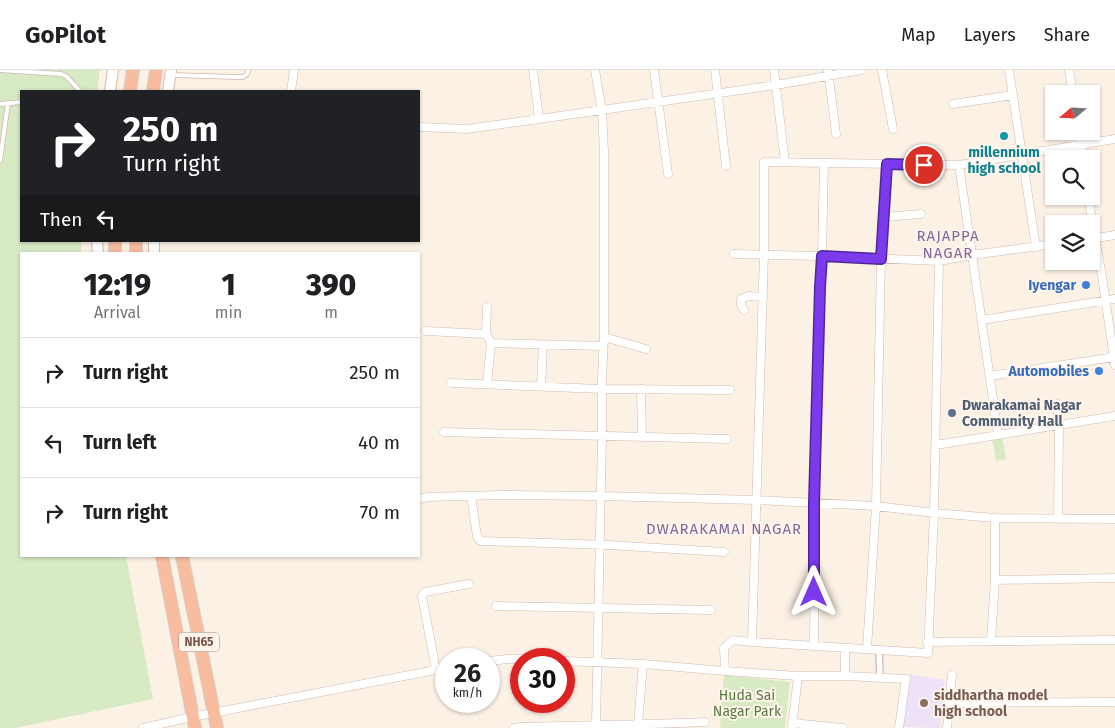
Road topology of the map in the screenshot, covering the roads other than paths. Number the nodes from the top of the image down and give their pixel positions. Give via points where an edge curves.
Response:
1 (0, 70) edge
2 (113, 70) edge
3 (133, 70) edge
4 (156, 70) edge
5 (248, 70) edge
6 (294, 70) edge
7 (533, 70) edge
8 (595, 70) edge
9 (654, 70) edge
10 (715, 70) edge
11 (774, 70) edge
12 (861, 70) edge
13 (882, 70) edge
14 (1009, 70) edge
15 (1069, 70) edge
16 (171, 72) edge
17 (829, 73) edge
18 (776, 85) junction
19 (1072, 85) edge
20 (76, 90) edge
21 (110, 90) edge
22 (130, 90) edge
23 (153, 90) edge
24 (168, 90) edge
25 (291, 90) edge
26 (718, 93) junction
27 (1013, 95) junction
28 (20, 102) edge
29 (658, 102) junction
30 (8, 103) junction
31 (0, 104) edge
32 (953, 104) dead end
33 (602, 111) junction
34 (539, 120) junction
35 (420, 127) edge
36 (893, 129) dead end
37 (836, 134) dead end
38 (1115, 139) edge
39 (1079, 140) edge
40 (1080, 144) junction
41 (1081, 150) edge
42 (1022, 155) junction
43 (0, 161) edge
44 (785, 162) junction
45 (824, 162) junction
46 (887, 164) junction
47 (959, 165) junction
48 (726, 166) dead end
49 (668, 174) dead end
50 (921, 214) dead end
51 (884, 217) junction
52 (1115, 235) edge
53 (1100, 238) edge
54 (1045, 246) edge
55 (1036, 247) junction
56 (734, 254) dead end
57 (764, 254) junction
58 (972, 255) junction
59 (822, 256) junction
60 (881, 259) junction
61 (939, 261) junction
62 (1100, 270) edge
63 (763, 297) junction
64 (1115, 299) edge
65 (1106, 300) junction
66 (487, 307) dead end
67 (744, 310) dead end
68 (982, 320) junction
69 (426, 331) dead end
70 (486, 334) junction
71 (604, 337) junction
72 (491, 343) junction
73 (544, 345) junction
74 (603, 346) junction
75 (646, 350) dead end
76 (1115, 360) edge
77 (990, 376) junction
78 (451, 384) dead end
79 (487, 384) junction
80 (541, 386) junction
81 (602, 389) junction
82 (641, 389) junction
83 (730, 390) dead end
84 (1057, 404) dead end
85 (1115, 416) edge
86 (1059, 425) junction
87 (444, 432) dead end
88 (998, 434) junction
89 (602, 436) junction
90 (642, 437) junction
91 (727, 440) dead end
92 (936, 446) junction
93 (471, 496) junction
94 (600, 496) junction
95 (420, 499) edge
96 (756, 500) junction
97 (814, 503) junction
98 (876, 506) junction
99 (934, 513) junction
100 (995, 518) junction
101 (1058, 519) junction
102 (1115, 520) edge
103 (600, 545) junction
104 (724, 552) dead end
105 (162, 557) edge
106 (182, 557) edge
107 (1115, 578) edge
108 (994, 580) junction
109 (469, 584) dead end
110 (496, 606) dead end
111 (599, 608) junction
112 (711, 610) dead end
113 (1115, 640) edge
114 (991, 641) junction
115 (752, 642) junction
116 (927, 642) junction
117 (814, 646) junction
118 (845, 648) junction
119 (867, 649) junction
120 (879, 650) junction
121 (575, 661) edge
122 (598, 662) junction
123 (643, 664) junction
124 (435, 665) edge
125 (435, 670) edge
126 (725, 671) junction
127 (952, 675) dead end
128 (798, 676) junction
129 (845, 676) junction
130 (880, 678) junction
131 (1115, 702) edge
132 (949, 703) junction
133 (214, 714) junction
134 (705, 722) dead end
135 (193, 723) edge
136 (596, 725) junction
137 (792, 725) edge
138 (582, 726) edge
139 (639, 726) edge
140 (143, 728) edge
141 (217, 728) edge
142 (518, 728) edge
143 (843, 728) edge
144 (899, 728) edge
145 (947, 728) edge

1 - 20 lane via 61,74
2 - 21 street
3 - 22 highway
4 - 23 highway
5 - 16 lane via 243,77
6 - 25 street
7 - 34 street
8 - 33 street
9 - 29 street
10 - 26 street
11 - 18 street
12 - 17 street
13 - 36 street
14 - 27 street
15 - 19 street
16 - 24 street
17 - 18 street
17 - 37 street
18 - 26 street
18 - 44 street
26 - 29 street
26 - 48 street
27 - 32 street
27 - 42 street
28 - 30 lane
29 - 33 street
29 - 49 street
30 - 31 lane
30 - 43 lane
33 - 34 street
33 - 71 street
34 - 35 street via 467,129
38 - 40 street
39 - 40 street
40 - 41 street
40 - 42 street
42 - 47 street
42 - 55 street
44 - 45 street
44 - 57 street via 764,162
45 - 46 street
45 - 59 street
46 - 47 street
46 - 51 street
47 - 58 street
50 - 51 street
51 - 60 street
52 - 53 street
54 - 55 street
55 - 58 street
56 - 57 street
57 - 59 street
57 - 63 street
58 - 61 street
58 - 68 street
59 - 60 street
59 - 97 street
60 - 61 street
60 - 98 street
61 - 92 street
62 - 65 street
63 - 67 street via 741,299
63 - 96 street
64 - 65 street
65 - 68 street
65 - 76 street
66 - 70 street
68 - 77 street
69 - 70 street
70 - 72 street
71 - 74 street
71 - 75 street
72 - 73 street
72 - 79 street
73 - 74 street
73 - 80 street
74 - 81 street
76 - 77 street
77 - 88 street
78 - 79 street
79 - 80 street
80 - 81 street
81 - 82 street
81 - 89 street
82 - 83 street
82 - 90 street
84 - 86 street
85 - 86 street
86 - 88 street
86 - 101 street
87 - 89 street
88 - 92 street
89 - 90 street
89 - 94 street
90 - 91 street
92 - 99 street
93 - 94 street
93 - 95 street
93 - 103 street via 477,536 482,542
94 - 96 street
94 - 103 street
96 - 97 street
96 - 115 street
97 - 98 street
97 - 117 street
98 - 99 street
98 - 119 street
99 - 100 street
99 - 116 street
100 - 101 street
100 - 108 street
101 - 102 street
103 - 104 street
103 - 111 street
105 - 135 highway, NH65
106 - 133 highway, NH65
107 - 108 street
108 - 114 street
109 - 124 street via 423,593
110 - 111 street
111 - 112 street
111 - 122 street
113 - 114 street
114 - 116 street
115 - 117 street
115 - 126 street via 733,640 724,648
116 - 120 street via 928,653
117 - 118 street
118 - 119 street
118 - 129 street
119 - 120 street
120 - 130 street
121 - 122 street
122 - 123 street
122 - 136 street
123 - 126 street
123 - 139 street
125 - 133 street
126 - 128 street
127 - 132 street
128 - 129 street
128 - 137 street
129 - 130 street
130 - 144 street via 906,679
131 - 132 street
132 - 145 street
133 - 135 street
133 - 141 highway, NH65
134 - 139 street
135 - 140 street
136 - 138 street
136 - 139 street
137 - 143 street
138 - 142 street

